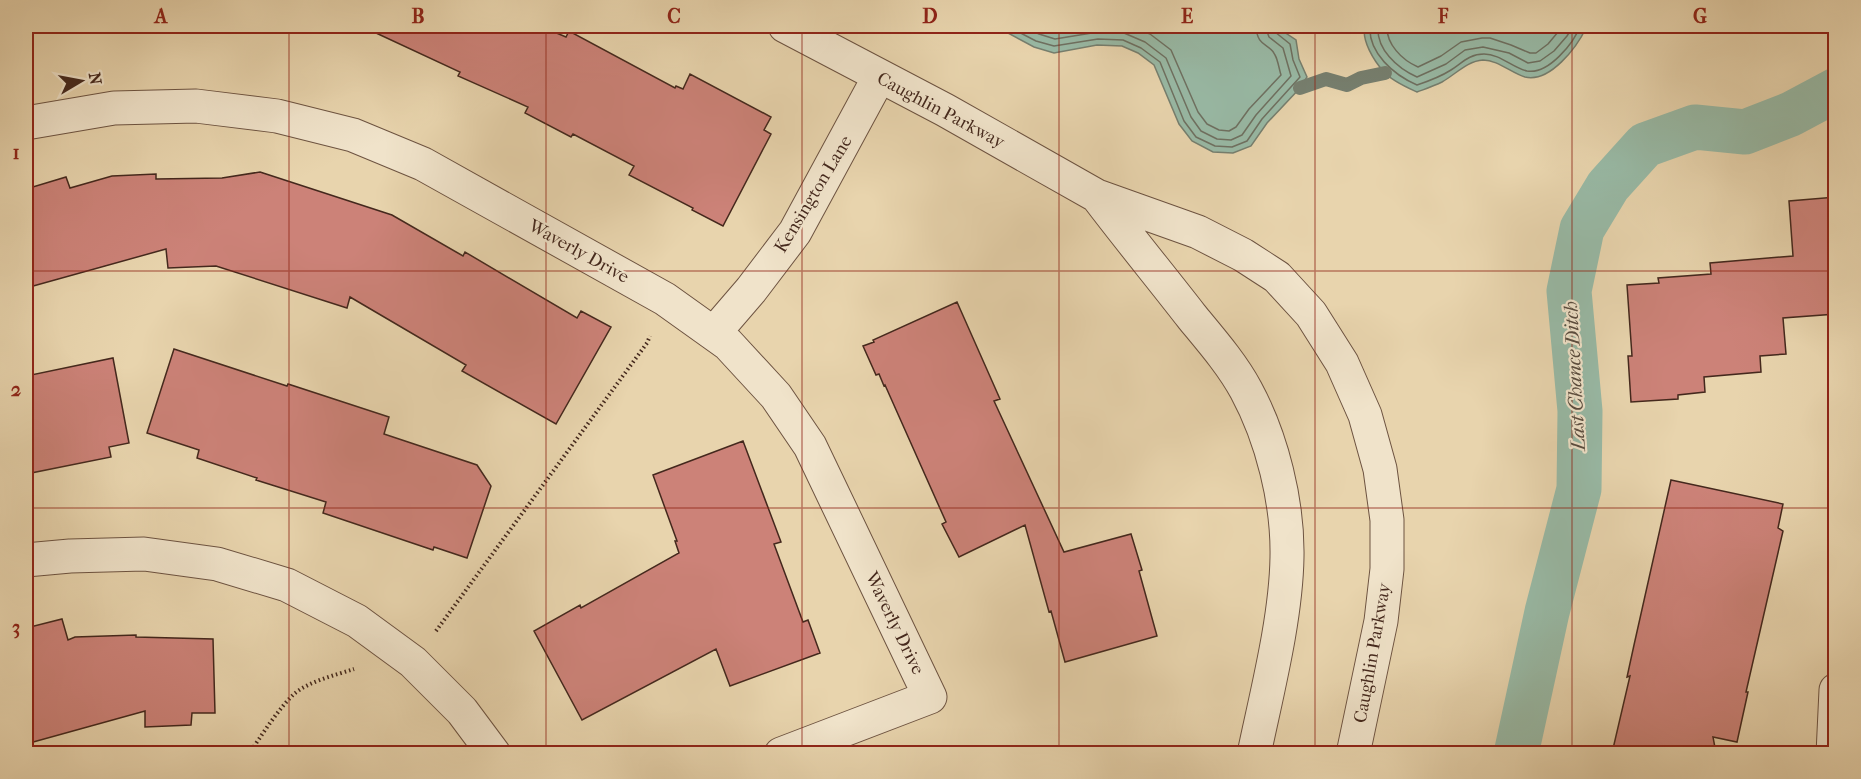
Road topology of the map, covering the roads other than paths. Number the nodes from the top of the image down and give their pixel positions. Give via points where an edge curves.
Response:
1 (786, 26) edge
2 (879, 77) junction
3 (26, 123) edge
4 (1096, 196) junction
5 (714, 333) junction
6 (26, 560) edge
7 (1836, 690) edge
8 (494, 753) edge
9 (781, 753) edge
10 (1254, 753) edge
11 (1353, 753) edge
12 (1833, 753) edge

1 - 2 street, Caughlin Parkway
2 - 4 street, Caughlin Parkway
2 - 5 street, Kensington Lane via 795,232
3 - 5 street, Waverly Drive via 114,108 196,106 277,116 353,135 423,164 664,299
4 - 10 street, Caughlin Parkway via 1219,350 1245,389 1263,425 1275,465 1287,556 1282,608
4 - 11 street, Caughlin Parkway via 1198,232 1277,277 1311,314 1342,363 1368,426 1380,469 1387,520 1387,569 1380,621
5 - 9 street, Waverly Drive via 776,396 810,446 930,697
6 - 8 street via 144,554 217,564 287,585 357,621 413,662 462,711
7 - 12 street

